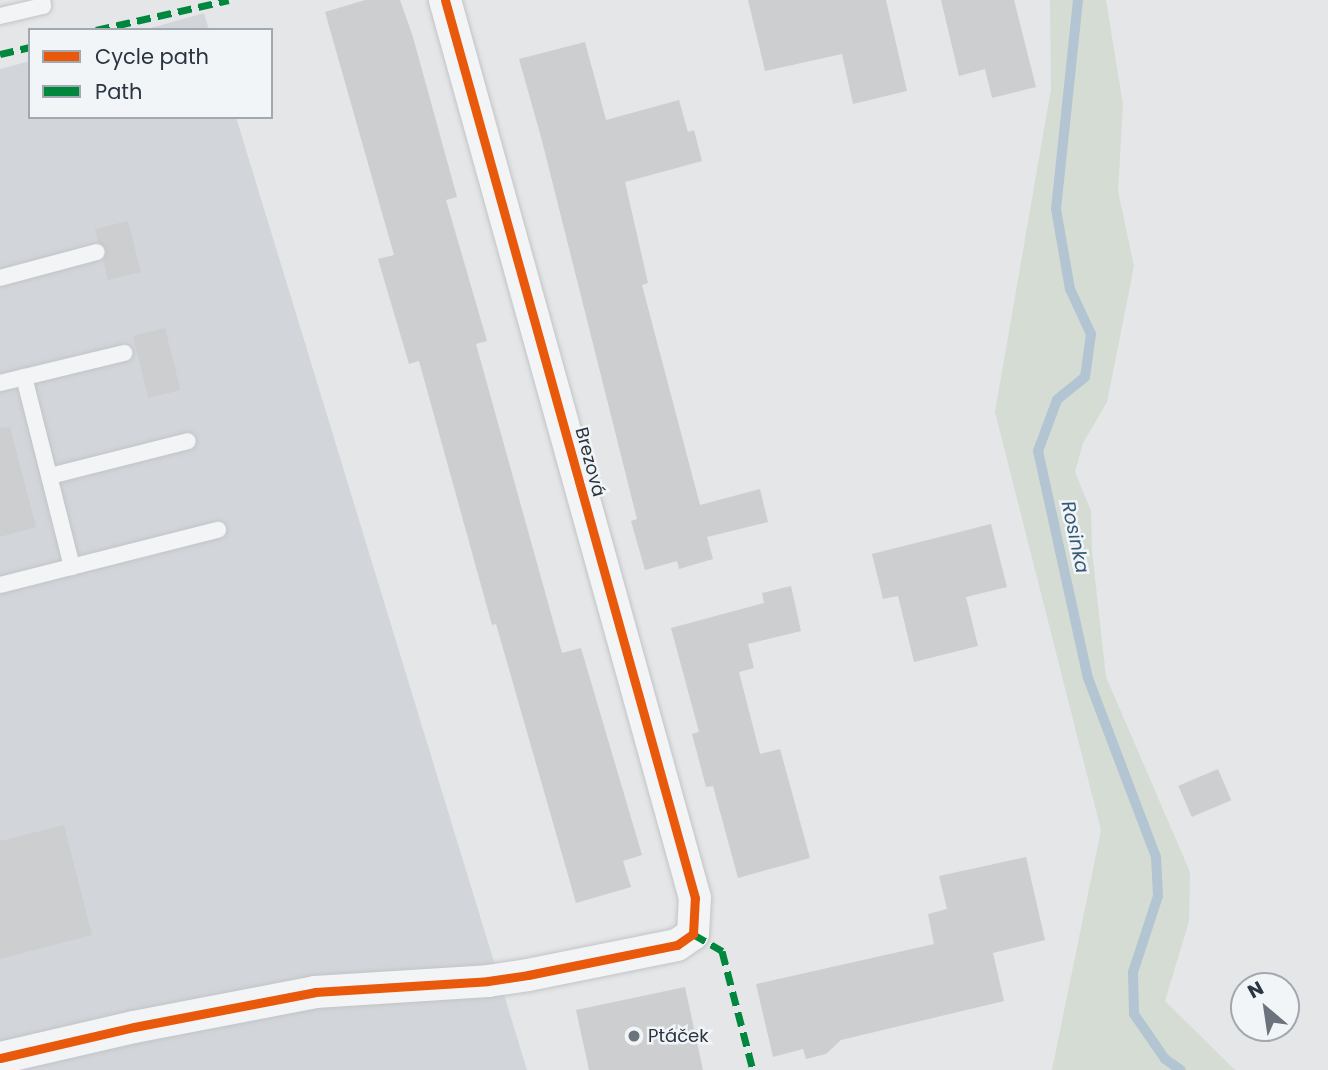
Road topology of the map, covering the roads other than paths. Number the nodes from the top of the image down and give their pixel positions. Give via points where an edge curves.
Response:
1 (41, 0) edge
2 (445, 0) edge
3 (0, 16) edge
4 (97, 252) dead end
5 (0, 278) edge
6 (124, 353) dead end
7 (24, 377) junction
8 (0, 383) edge
9 (188, 441) dead end
10 (50, 475) junction
11 (218, 530) dead end
12 (72, 567) junction
13 (0, 585) edge
14 (0, 1058) edge

1 - 3 lane via 43,6
2 - 14 street, Brezová via 695,898 693,934 677,945 528,975 316,992
4 - 5 lane
6 - 7 lane
7 - 8 lane
7 - 10 lane
9 - 10 lane
10 - 12 lane
11 - 12 lane
12 - 13 lane

